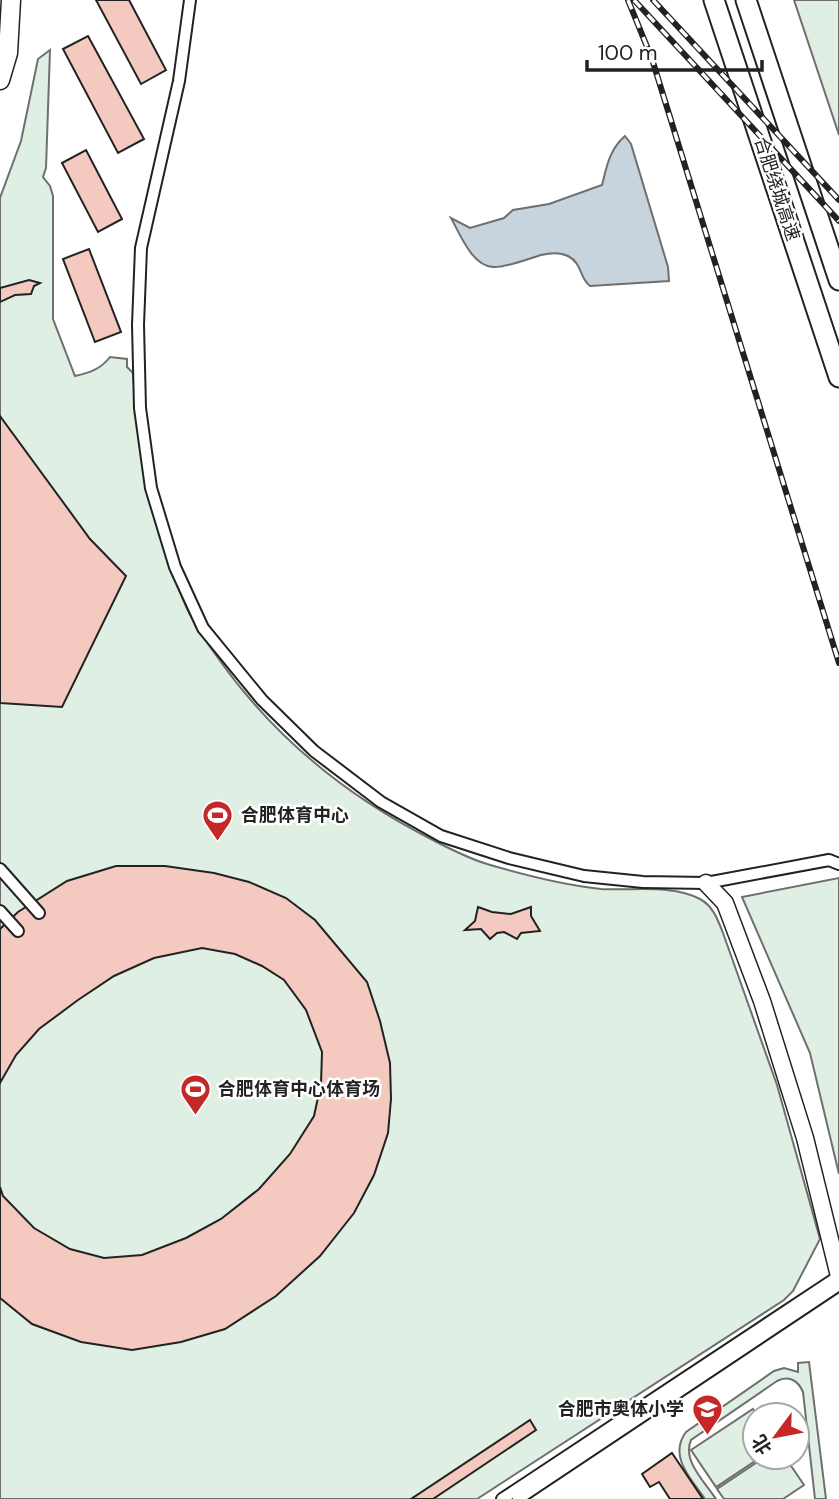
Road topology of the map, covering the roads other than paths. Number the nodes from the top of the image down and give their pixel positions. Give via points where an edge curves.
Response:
1 (11, 0) edge
2 (190, 0) edge
3 (714, 0) edge
4 (746, 0) edge
5 (0, 80) edge
6 (839, 280) edge
7 (839, 377) edge
8 (839, 864) edge
9 (0, 869) edge
10 (706, 883) junction
11 (0, 911) edge
12 (39, 913) dead end
13 (18, 931) dead end
14 (839, 1276) edge
15 (839, 1285) edge
16 (502, 1499) edge
17 (518, 1499) edge

1 - 5 main road via 8,53
2 - 10 street via 179,81 141,248 138,339 140,408 151,488 175,567 203,628 262,700 314,751 381,802 441,836 584,876
3 - 7 highway, 合肥绕城高速
4 - 6 highway, 合肥绕城高速
8 - 10 street via 829,860
9 - 12 street
10 - 14 street via 725,903 762,1001 805,1138
11 - 13 street
14 - 16 street
15 - 17 street

